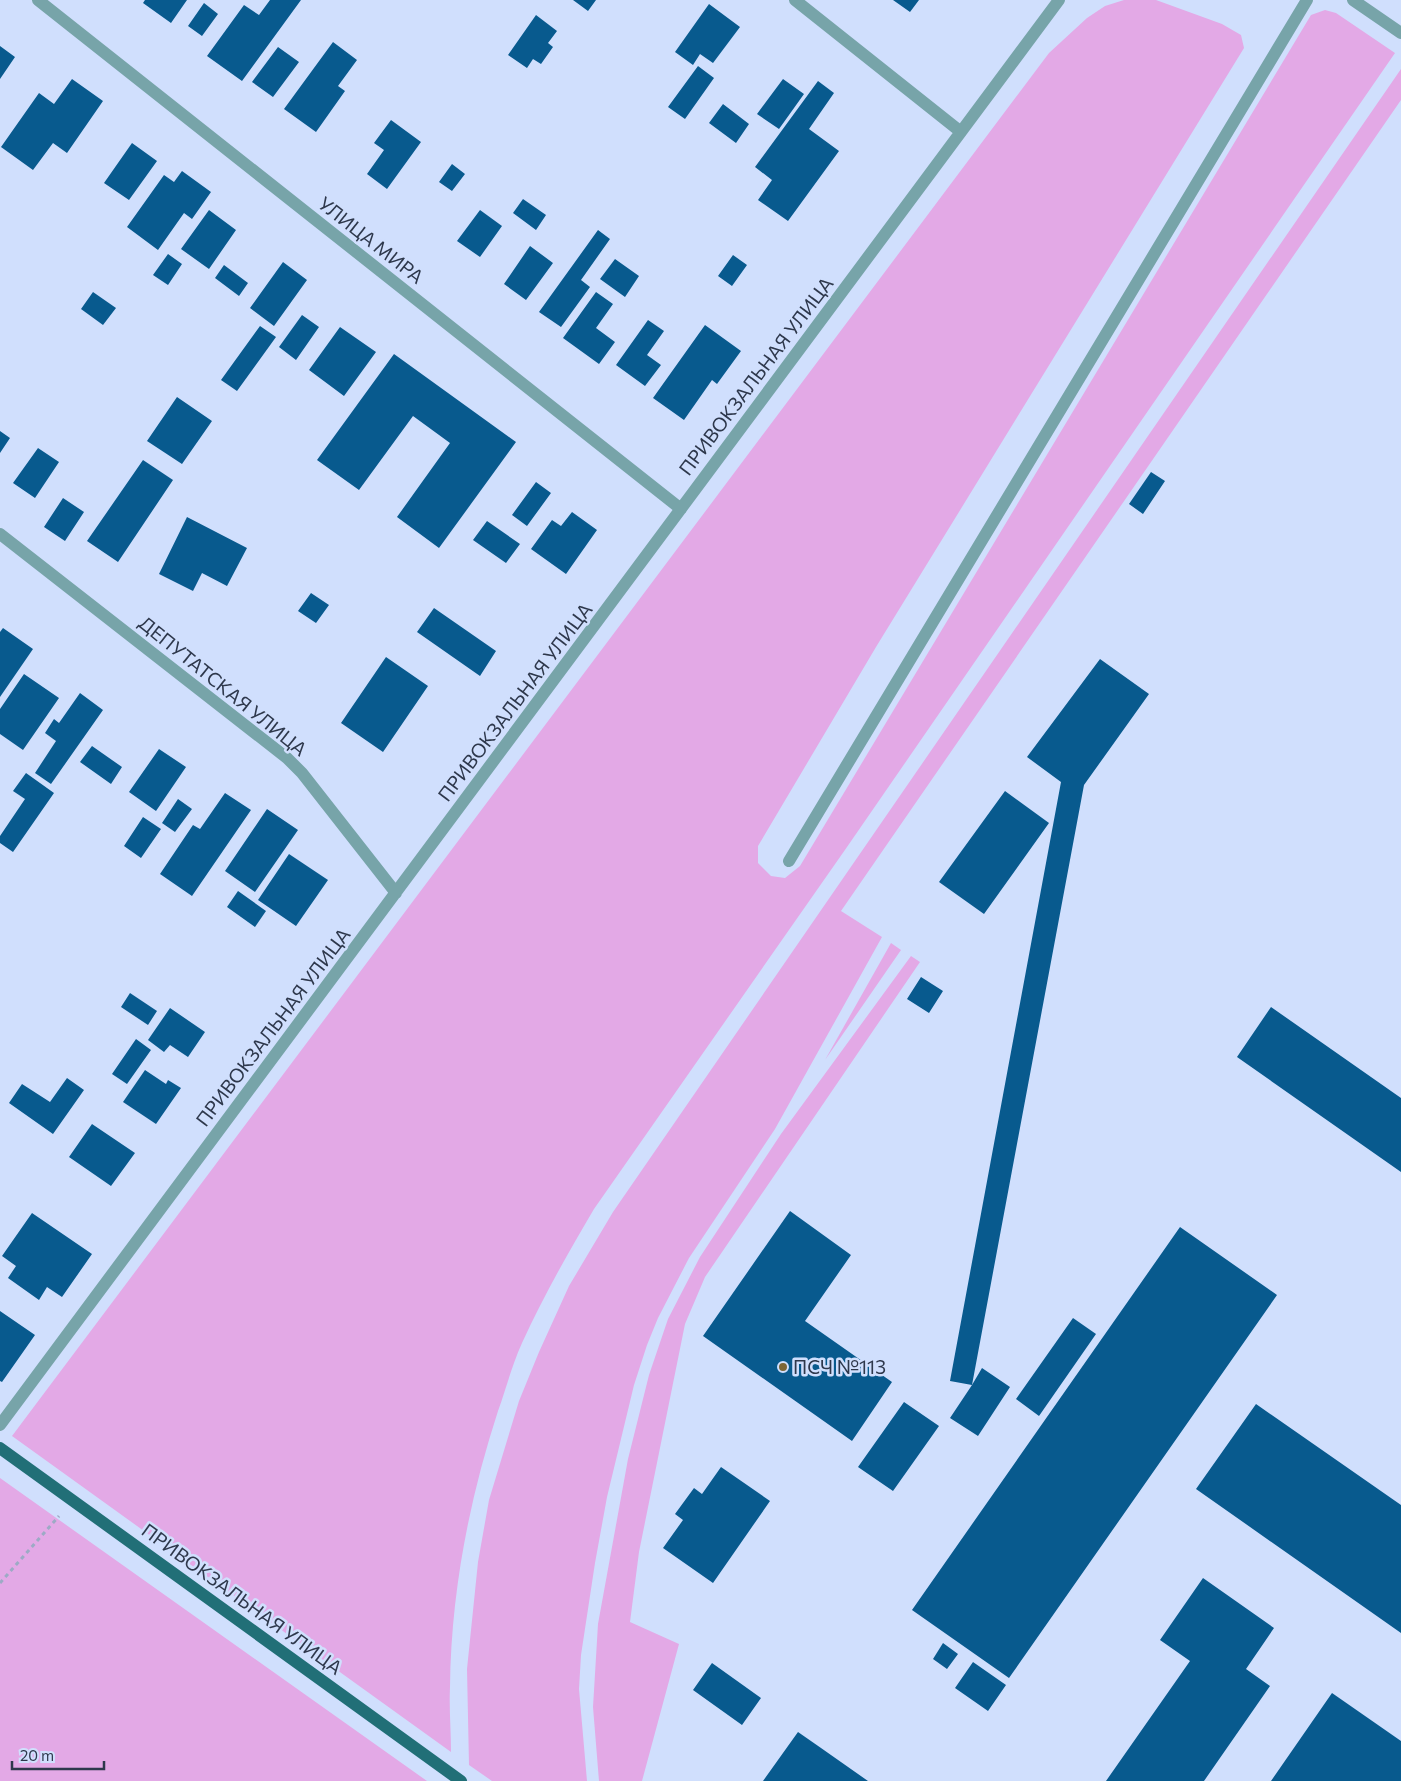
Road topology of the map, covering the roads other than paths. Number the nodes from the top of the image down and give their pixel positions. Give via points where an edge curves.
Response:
1 (38, 0) edge
2 (795, 0) edge
3 (1059, 0) edge
4 (1307, 0) edge
5 (1353, 0) edge
6 (1401, 33) edge
7 (961, 132) junction
8 (681, 509) junction
9 (0, 534) edge
10 (789, 861) dead end
11 (396, 892) junction
12 (0, 1426) edge
13 (0, 1448) edge
14 (461, 1781) edge

1 - 8 street, УЛИЦА МИРА
2 - 7 street
3 - 7 street, ПРИВОКЗАЛЬНАЯ УЛИЦА
4 - 10 street
5 - 6 street
7 - 8 street, ПРИВОКЗАЛЬНАЯ УЛИЦА
8 - 11 street, ПРИВОКЗАЛЬНАЯ УЛИЦА
9 - 11 street, ДЕПУТАТСКАЯ УЛИЦА via 287,758
11 - 12 street, ПРИВОКЗАЛЬНАЯ УЛИЦА
13 - 14 main road, ПРИВОКЗАЛЬНАЯ УЛИЦА

